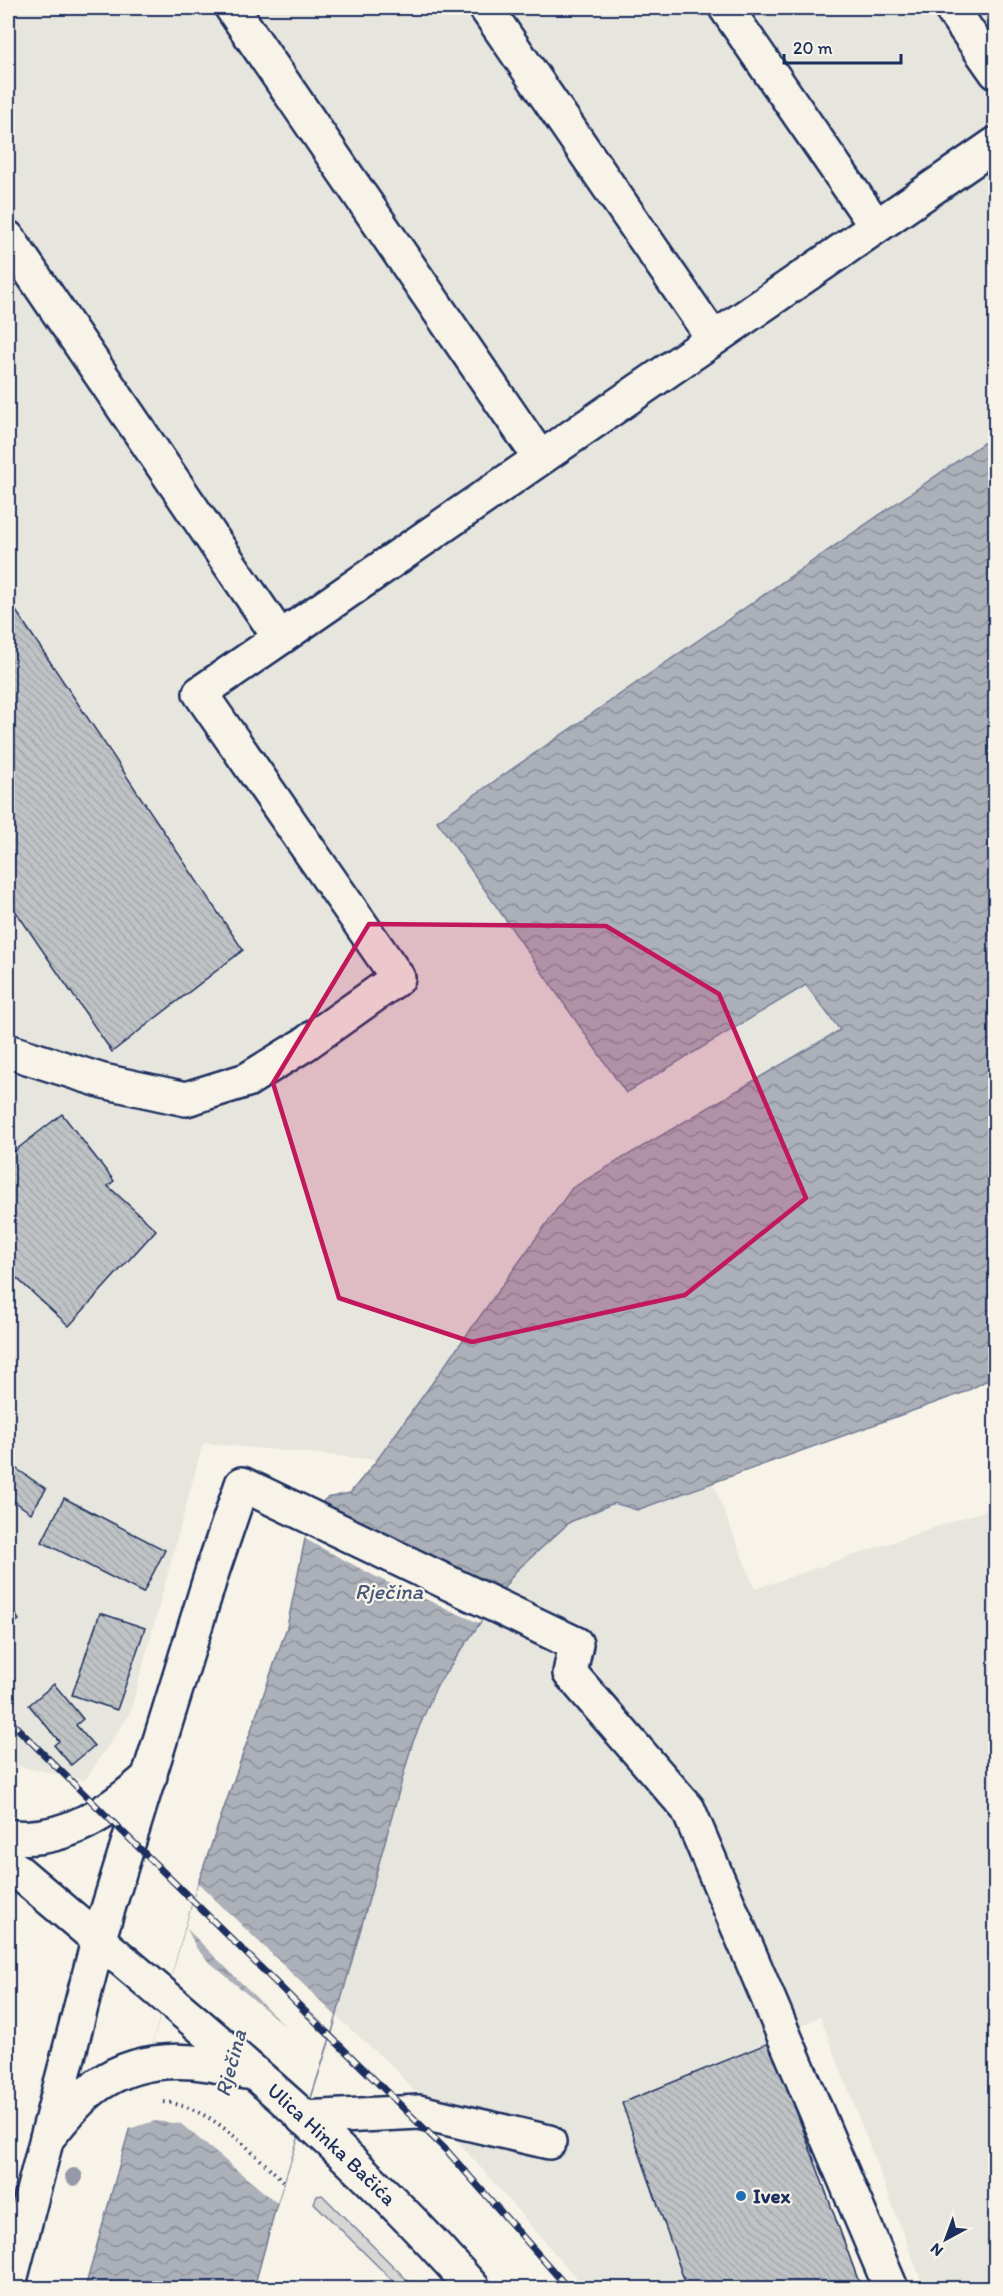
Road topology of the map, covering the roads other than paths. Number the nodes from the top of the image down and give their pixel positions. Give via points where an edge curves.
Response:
1 (232, 8) edge
2 (486, 8) edge
3 (726, 8) edge
4 (951, 8) edge
5 (996, 72) edge
6 (996, 144) edge
7 (876, 226) junction
8 (8, 238) edge
9 (713, 338) junction
10 (540, 458) junction
11 (280, 638) junction
12 (8, 1051) edge
13 (150, 1776) junction
14 (8, 1836) edge
15 (8, 1863) edge
16 (98, 1941) junction
17 (253, 2074) junction
18 (303, 2118) junction
19 (47, 2138) junction
20 (549, 2142) dead end
21 (8, 2289) edge
22 (473, 2289) edge
23 (891, 2289) edge

1 - 10 main road
2 - 9 main road
3 - 7 main road
4 - 5 main road
6 - 7 main road
7 - 9 main road
8 - 11 main road
9 - 10 main road
10 - 11 main road
11 - 12 main road via 200,693 398,978 247,1080 186,1099 103,1081
13 - 14 main road via 88,1822 43,1834
13 - 16 main road
13 - 23 main road via 242,1484 576,1644 570,1673 688,1809
15 - 16 main road, Ulica Hinka Bačića
16 - 17 main road, Ulica Hinka Bačića
16 - 19 main road
17 - 18 main road, Ulica Hinka Bačića
17 - 19 main road via 211,2062 146,2065 100,2084 82,2098
18 - 20 main road via 419,2112
18 - 22 main road, Ulica Hinka Bačića via 387,2196
19 - 21 main road

